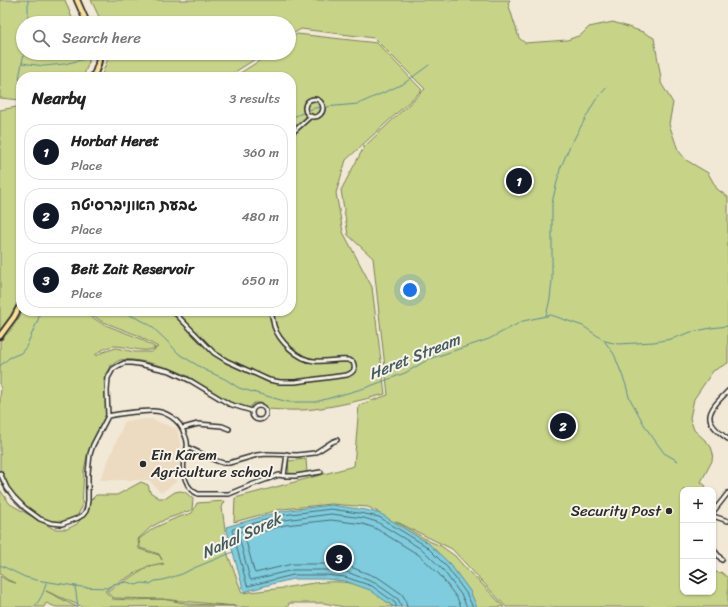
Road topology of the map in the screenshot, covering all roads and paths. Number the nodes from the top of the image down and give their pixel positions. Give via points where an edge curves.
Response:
1 (77, 0) edge
2 (84, 16) edge
3 (100, 60) edge
4 (95, 72) edge
5 (311, 116) junction
6 (296, 130) edge
7 (16, 313) edge
8 (178, 316) edge
9 (272, 316) edge
10 (0, 336) edge
11 (728, 391) edge
12 (252, 411) junction
13 (108, 416) junction
14 (183, 428) junction
15 (229, 429) dead end
16 (728, 439) edge
17 (337, 440) dead end
18 (187, 447) junction
19 (287, 454) junction
20 (321, 472) dead end
21 (0, 473) edge
22 (284, 476) junction
23 (728, 493) edge
24 (716, 508) edge
25 (716, 517) edge
26 (728, 521) edge
27 (716, 552) edge
28 (722, 560) dead end

1 - 2 main road
3 - 4 main road
5 - 5 street via 321,113 323,107 318,100 312,99 306,104 306,110
5 - 6 street
7 - 10 main road
8 - 9 street via 214,353 269,380 304,382 352,373 355,366 348,360 314,361 295,353 279,336
11 - 16 street via 710,412 710,421 716,430
12 - 12 street via 254,418 263,419 265,410 262,407 257,406
12 - 13 street via 229,404 170,371 124,363 113,369 107,383
13 - 14 street via 152,410 170,416
13 - 21 street via 90,454 87,507 78,518 57,524 40,519 14,498
14 - 15 street via 198,424
14 - 18 street
17 - 19 street via 314,453
18 - 19 street via 223,463 262,455
18 - 22 street via 183,466 185,479 189,487 198,494 230,494 278,475
19 - 22 street
20 - 22 street
23 - 24 street
25 - 26 street
27 - 28 street

